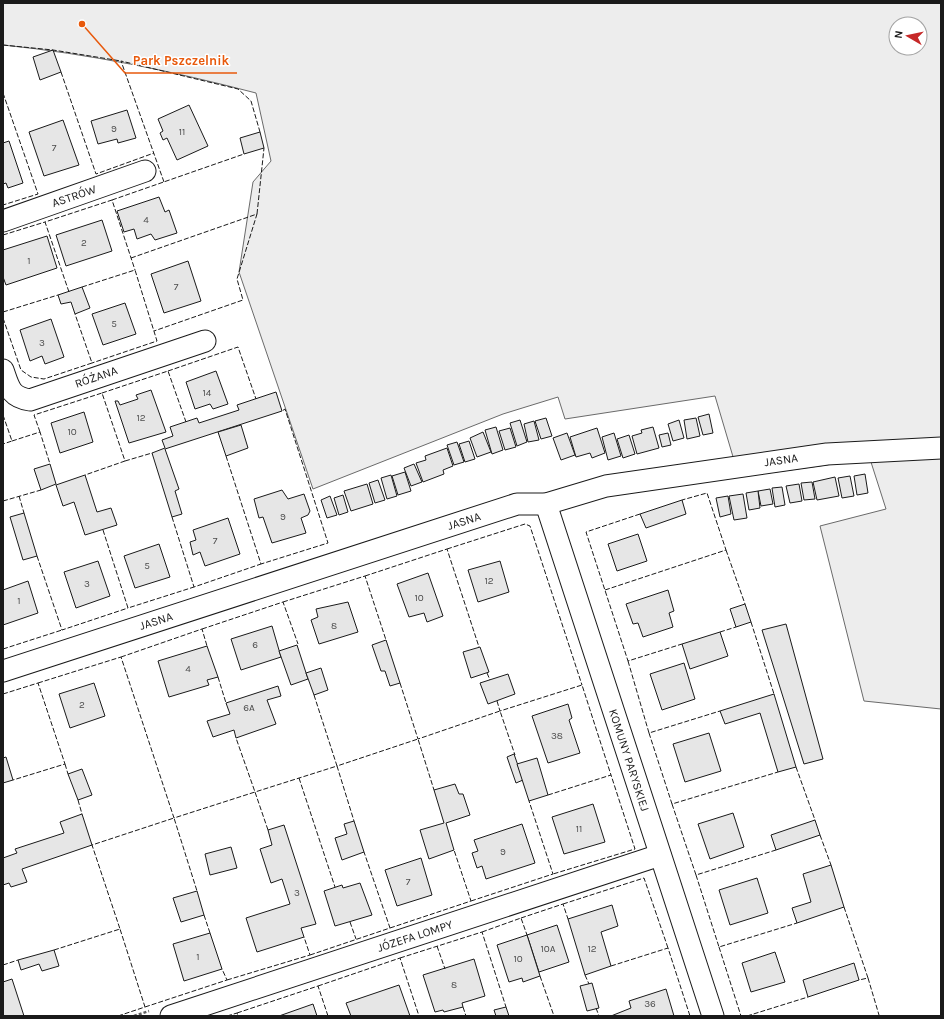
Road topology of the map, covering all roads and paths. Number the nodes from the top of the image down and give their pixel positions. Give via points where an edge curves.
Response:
1 (145, 171) dead end
2 (3, 221) edge
3 (205, 341) dead end
4 (3, 370) edge
5 (941, 448) edge
6 (546, 504) junction
7 (3, 671) edge
8 (660, 855) junction
9 (171, 1016) edge
10 (713, 1016) edge

1 - 2 street, ASTRÓW
3 - 4 street, RÓŻANA via 30,400 19,399 10,390
5 - 6 street, JASNA via 827,454 685,473 606,486
6 - 7 street, JASNA via 517,504
6 - 8 street, KOMUNY PARYSKIEJ
8 - 9 street, JÓZEFA LOMPY
8 - 10 street, KOMUNY PARYSKIEJ

